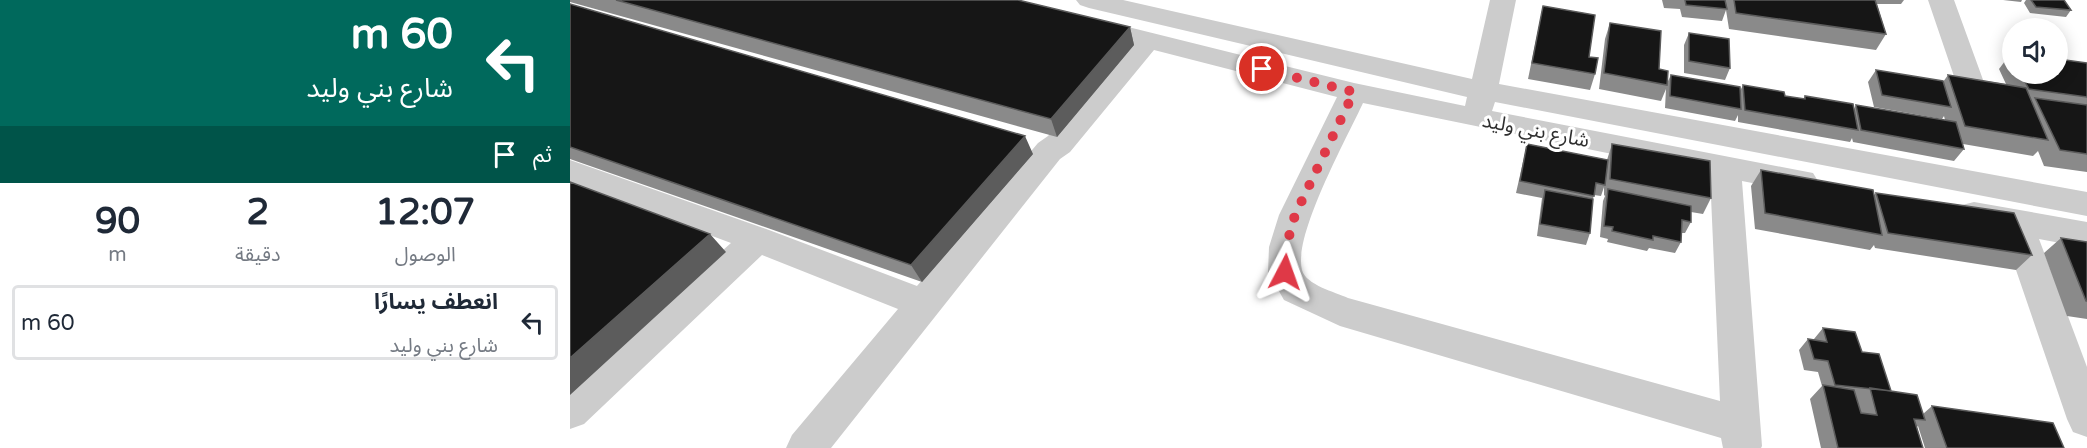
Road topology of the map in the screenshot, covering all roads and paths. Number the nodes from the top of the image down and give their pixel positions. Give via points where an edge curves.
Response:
1 (1089, 0) edge
2 (1503, 0) edge
3 (1941, 0) edge
4 (1058, 17) edge
5 (1148, 40) junction
6 (1972, 88) edge
7 (1485, 90) junction
8 (1354, 92) junction
9 (1476, 118) junction
10 (1725, 166) junction
11 (570, 171) edge
12 (1830, 186) edge
13 (2087, 204) edge
14 (1946, 208) edge
15 (2016, 222) junction
16 (2087, 235) edge
17 (757, 239) junction
18 (925, 304) junction
19 (570, 411) edge
20 (2087, 419) edge
21 (1742, 437) edge
22 (806, 448) edge

1 - 7 street, شارع بني وليد
2 - 7 street
3 - 6 street
4 - 5 street, شارع بني وليد
5 - 8 street, شارع بني وليد
5 - 18 street via 1059,144 1038,147
7 - 9 street
7 - 13 street, شارع بني وليد
8 - 9 street, شارع بني وليد
8 - 21 street via 1292,226 1285,272 1296,290 1340,311
9 - 10 street, شارع بني وليد
10 - 12 street, شارع بني وليد
10 - 21 street
11 - 17 street
14 - 15 street
15 - 16 street
15 - 20 street
17 - 18 street
17 - 19 street
18 - 22 street

